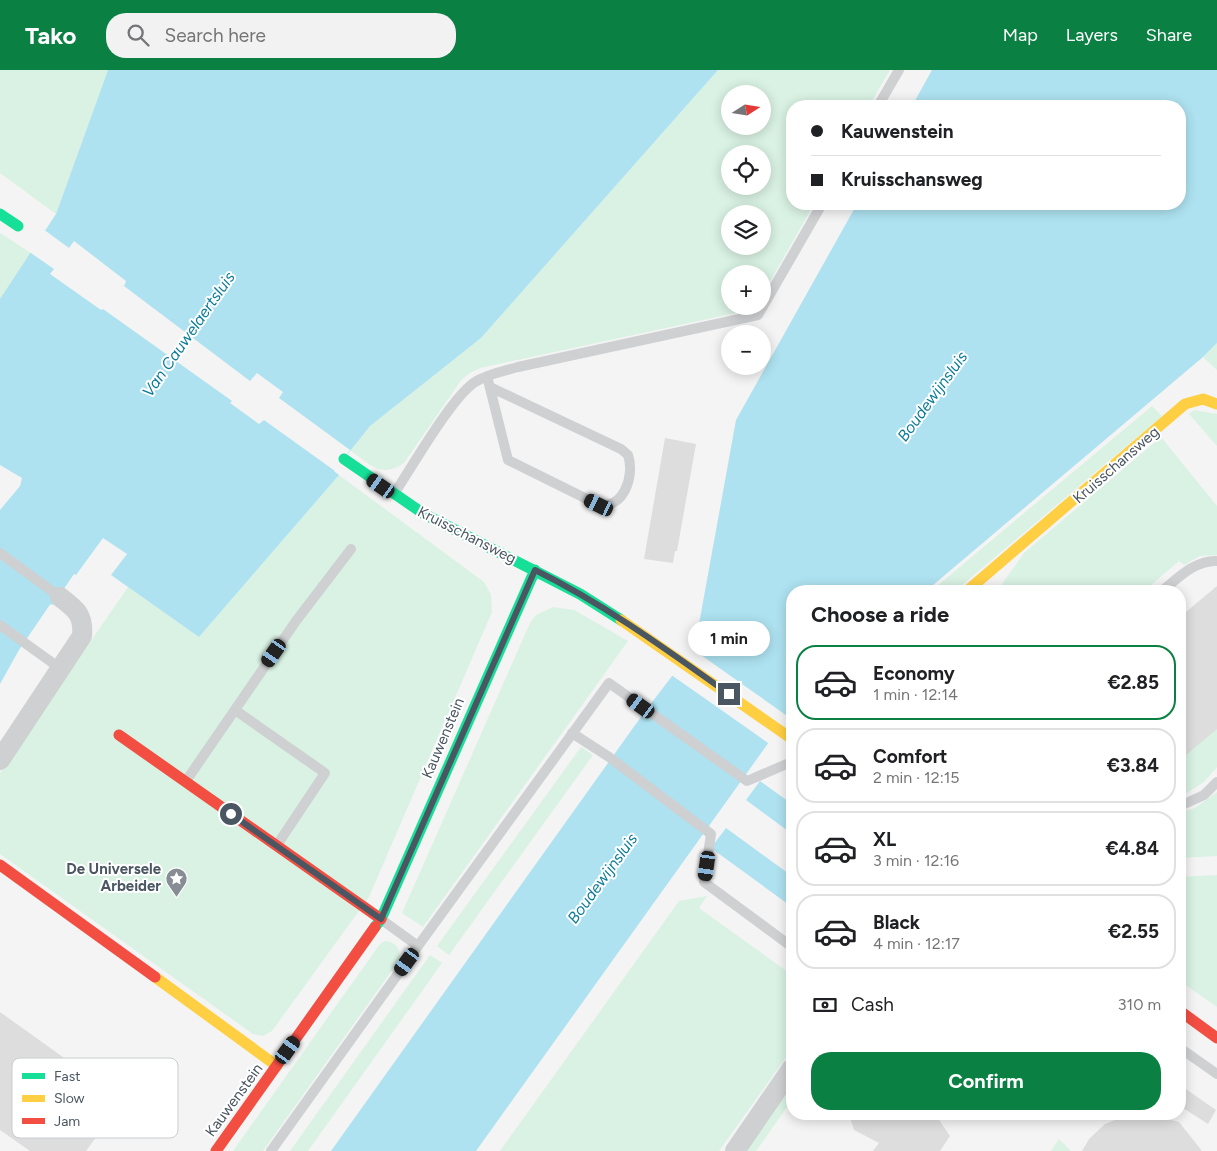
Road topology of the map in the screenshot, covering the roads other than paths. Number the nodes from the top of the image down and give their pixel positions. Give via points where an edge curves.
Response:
1 (899, 70) edge
2 (882, 100) edge
3 (819, 210) edge
4 (0, 214) edge
5 (18, 226) dead end
6 (487, 376) junction
7 (490, 387) junction
8 (1217, 404) edge
9 (344, 459) dead end
10 (394, 495) junction
11 (1020, 547) junction
12 (351, 549) dead end
13 (0, 553) edge
14 (1217, 561) edge
15 (535, 570) junction
16 (974, 585) edge
17 (992, 585) edge
18 (1169, 585) edge
19 (60, 596) joint
20 (0, 625) edge
21 (62, 669) junction
22 (235, 710) junction
23 (572, 733) junction
24 (786, 734) edge
25 (120, 735) dead end
26 (0, 760) edge
27 (786, 764) edge
28 (185, 782) junction
29 (1217, 782) edge
30 (1186, 803) edge
31 (276, 846) junction
32 (0, 865) edge
33 (381, 919) junction
34 (786, 943) edge
35 (418, 946) junction
36 (1186, 1015) edge
37 (1217, 1038) edge
38 (1186, 1052) edge
39 (277, 1066) junction
40 (1217, 1074) edge
41 (786, 1077) edge
42 (216, 1151) edge
43 (272, 1151) edge
44 (734, 1151) edge

1 - 2 lane
3 - 6 lane via 758,315
4 - 5 street
6 - 7 lane
6 - 10 lane via 476,381 458,398
7 - 7 lane via 508,460 599,505 606,506 621,498 631,474 628,455 621,449
8 - 11 street, Kruisschansweg via 1203,399 1186,404
9 - 10 street, Kruisschansweg
10 - 15 street, Kruisschansweg via 436,521
11 - 16 street, Kruisschansweg
11 - 17 street, Kruisschansweg
12 - 22 lane
13 - 19 lane
14 - 18 lane via 1200,564
15 - 24 street, Kruisschansweg via 600,605
15 - 33 street, Kauwenstein
19 - 21 street via 78,610 83,622 82,636
20 - 21 lane
21 - 26 street
22 - 28 lane
22 - 31 lane via 325,773
23 - 27 lane via 609,683 747,781
23 - 34 lane via 711,834 704,882
23 - 35 lane
25 - 28 street
28 - 31 street
29 - 30 lane via 1204,795
31 - 33 street
32 - 39 street, Kauwenstein
33 - 35 lane
33 - 39 street, Kauwenstein
35 - 43 lane
36 - 37 street
38 - 40 lane
39 - 42 street, Kauwenstein
41 - 44 street

